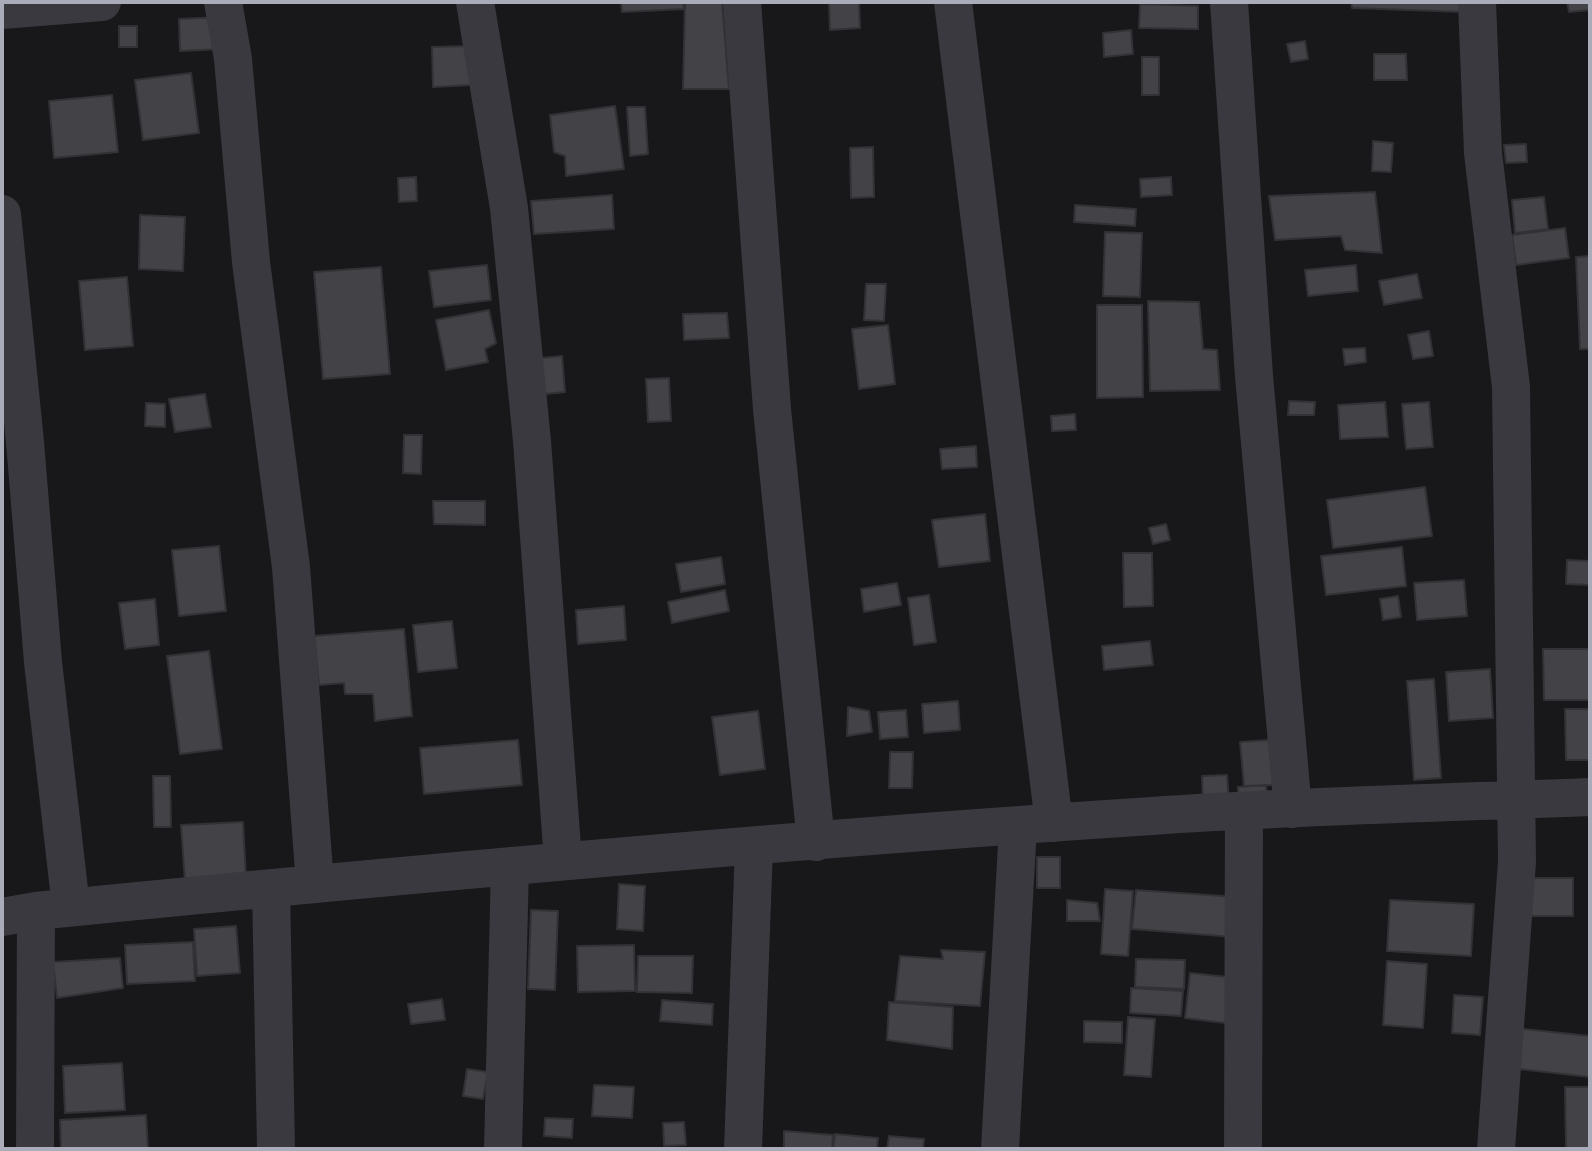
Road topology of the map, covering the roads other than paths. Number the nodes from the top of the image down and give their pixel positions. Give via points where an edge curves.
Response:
1 (102, 2) edge
2 (223, 2) edge
3 (475, 2) edge
4 (742, 2) edge
5 (953, 2) edge
6 (1229, 2) edge
7 (1477, 2) edge
8 (2, 10) edge
9 (2, 214) edge
10 (1590, 797) edge
11 (1517, 800) junction
12 (1293, 810) junction
13 (1244, 811) junction
14 (1036, 825) junction
15 (816, 842) junction
16 (754, 847) junction
17 (563, 861) junction
18 (510, 866) junction
19 (315, 884) junction
20 (271, 888) junction
21 (36, 912) edge
22 (35, 1149) edge
23 (276, 1149) edge
24 (503, 1149) edge
25 (743, 1149) edge
26 (1000, 1149) edge
27 (1243, 1149) edge
28 (1496, 1149) edge

1 - 8 street
2 - 19 street via 291,567
3 - 17 street via 509,208 532,441
4 - 15 street via 772,409
5 - 14 street
6 - 12 street via 1254,376
7 - 11 street via 1483,153 1511,387
9 - 21 street via 43,662
10 - 11 street
11 - 12 street
11 - 28 street via 1517,862
12 - 13 street
13 - 14 street
13 - 27 street
14 - 15 street
14 - 26 street
15 - 16 street
16 - 17 street
16 - 25 street
17 - 18 street
18 - 19 street
18 - 24 street
19 - 20 street
20 - 21 street
20 - 23 street
21 - 22 street

